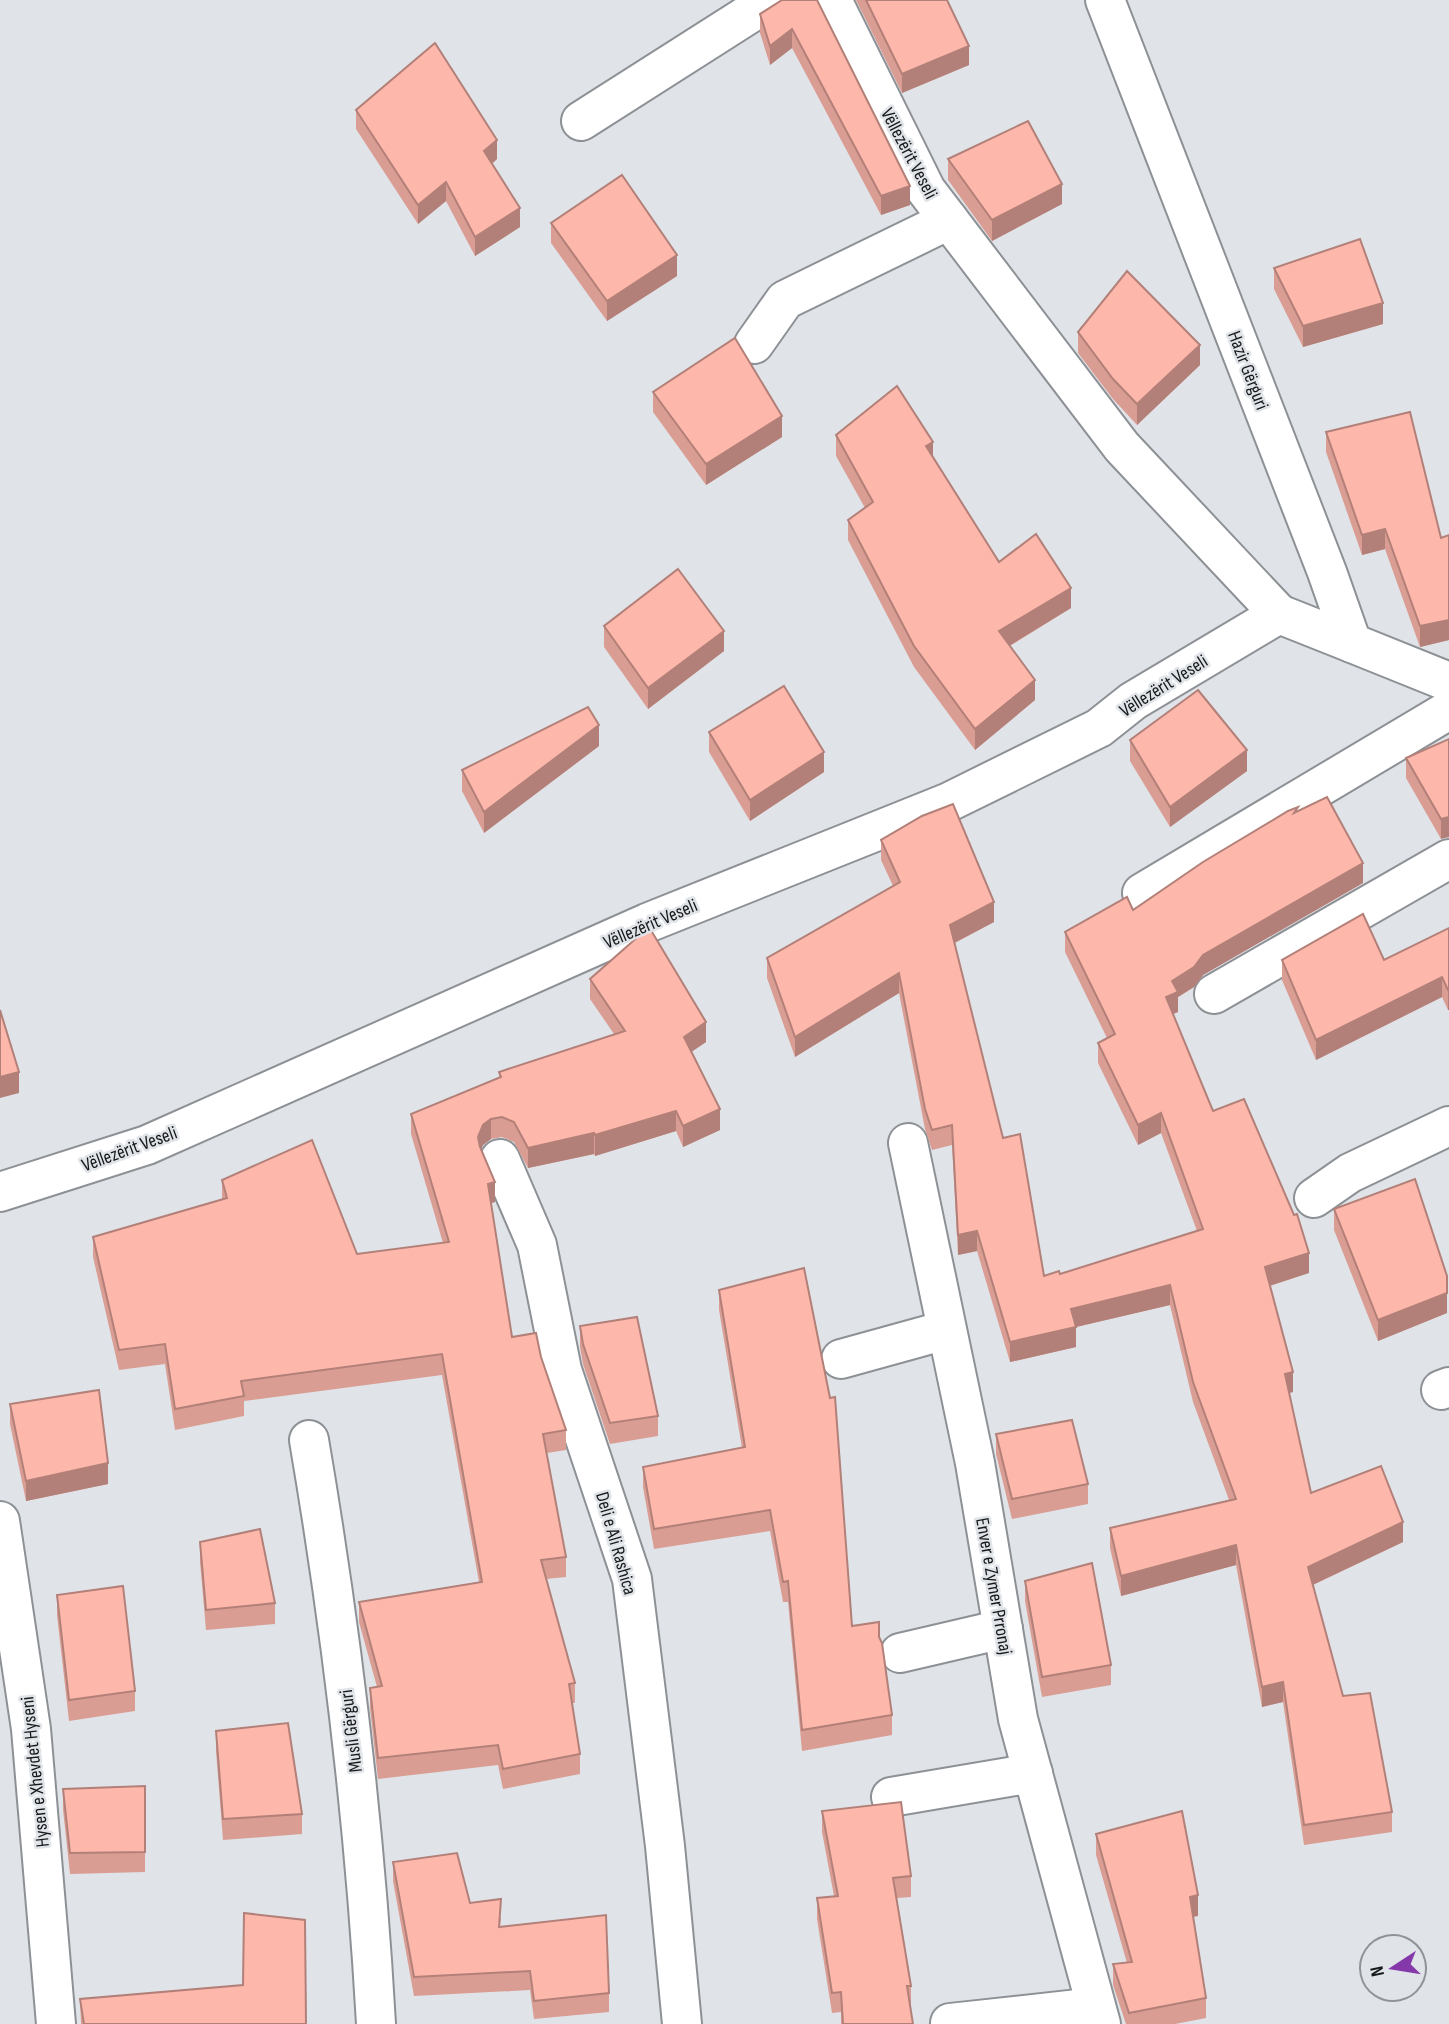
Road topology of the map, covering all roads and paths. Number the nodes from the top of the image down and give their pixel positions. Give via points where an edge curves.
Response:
1 (771, 0) edge
2 (832, 0) edge
3 (1105, 0) edge
4 (581, 121) dead end
5 (949, 220) junction
6 (754, 344) dead end
7 (1279, 614) junction
8 (1352, 643) junction
9 (1449, 682) edge
10 (1449, 710) edge
11 (1449, 859) edge
12 (1142, 893) dead end
13 (1214, 994) dead end
14 (1449, 1126) edge
15 (908, 1143) dead end
16 (500, 1159) dead end
17 (0, 1192) edge
18 (1314, 1198) dead end
19 (946, 1330) junction
20 (841, 1359) dead end
21 (310, 1440) dead end
22 (0, 1521) edge
23 (1003, 1629) junction
24 (900, 1653) dead end
25 (1033, 1773) junction
26 (891, 1797) dead end
27 (1099, 2015) edge
28 (950, 2022) edge
29 (57, 2024) edge
30 (376, 2024) edge
31 (682, 2024) edge

1 - 4 street
2 - 5 street, Vëllezërit Veseli via 926,190
3 - 8 street, Hazir Gërguri
5 - 6 street via 785,300
5 - 7 street, Vëllezërit Veseli via 1122,447
7 - 8 street, Vëllezërit Veseli
7 - 17 street, Vëllezërit Veseli via 1133,701 1099,727 947,803 647,923 147,1145
8 - 9 street
10 - 12 street
11 - 13 street
14 - 18 street via 1350,1173
15 - 19 street, Enver e Zymer Prronaj
16 - 31 street, Deli e Ali Rashica via 537,1245 562,1370 632,1579
19 - 20 street
19 - 23 street, Enver e Zymer Prronaj via 975,1463
21 - 30 street, Musli Gërguri via 357,1790
22 - 29 street, Hysen e Xhevdet Hyseni via 31,1729
23 - 24 street
23 - 25 street, Enver e Zymer Prronaj via 1018,1719
25 - 26 street
25 - 27 street, Enver e Zymer Prronaj
27 - 28 street

